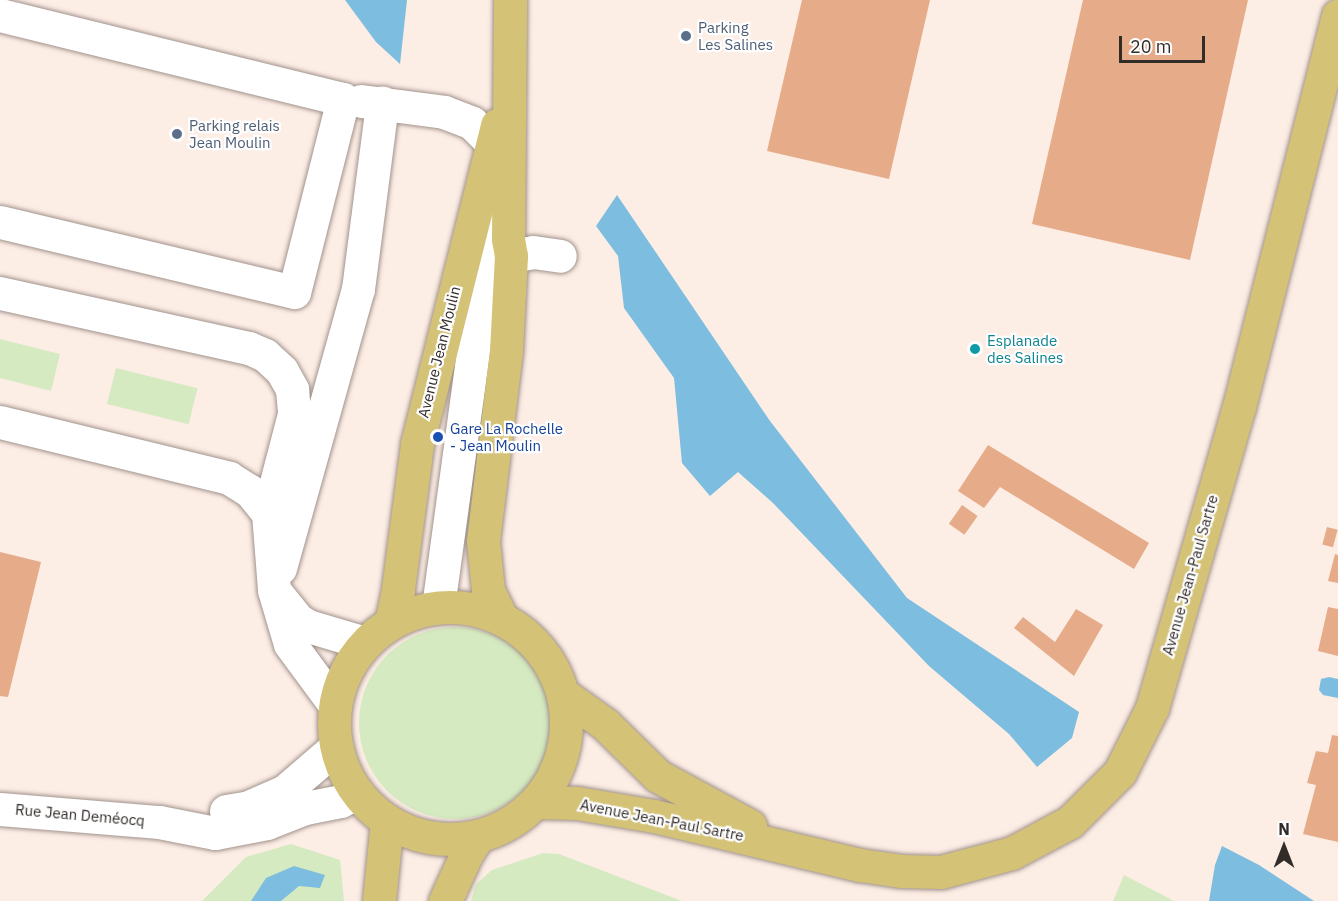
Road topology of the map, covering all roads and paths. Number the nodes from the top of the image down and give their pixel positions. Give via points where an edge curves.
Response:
1 (510, 0) edge
2 (0, 15) edge
3 (1338, 15) edge
4 (508, 86) junction
5 (342, 99) junction
6 (382, 103) junction
7 (492, 143) junction
8 (0, 222) edge
9 (511, 256) junction
10 (560, 256) dead end
11 (0, 293) edge
12 (0, 422) edge
13 (268, 513) junction
14 (274, 590) junction
15 (438, 607) junction
16 (502, 619) junction
17 (391, 623) junction
18 (365, 643) junction
19 (564, 695) junction
20 (335, 705) junction
21 (336, 747) junction
22 (357, 793) junction
23 (537, 802) junction
24 (0, 809) edge
25 (387, 821) junction
26 (159, 822) junction
27 (478, 836) junction
28 (785, 845) junction
29 (379, 901) edge
30 (445, 901) edge

1 - 4 main road, Avenue Jean Moulin
2 - 5 street
3 - 28 main road, Avenue Jean-Paul Sartre via 1239,406 1152,708 1120,772 1070,822 1012,853 941,872 860,865
4 - 7 main road, Avenue Jean Moulin
4 - 9 main road, Avenue Jean Moulin
4 - 15 street
5 - 6 street
5 - 8 street via 294,292
6 - 7 street via 444,112 472,123
6 - 14 street via 358,289
7 - 17 main road, Avenue Jean Moulin via 417,444
9 - 10 street via 532,252
9 - 16 main road, Avenue Jean Moulin via 506,351 483,541 488,590
11 - 13 street via 249,348 274,362 292,389 294,414
12 - 13 street via 229,478 250,491
13 - 14 street
14 - 18 street via 298,620 308,626
14 - 20 street via 290,644
15 - 16 main road via 471,609
15 - 17 main road
16 - 19 main road via 541,650
17 - 18 main road
18 - 20 main road via 345,672
19 - 23 main road via 567,733 557,770
19 - 28 main road, Avenue Jean-Paul Sartre via 605,724 658,776
20 - 21 main road
21 - 22 main road
21 - 26 street, Rue Jean Deméocq via 285,791 246,808
22 - 25 main road
22 - 26 street, Rue Jean Deméocq via 267,823 215,833
23 - 27 main road via 500,829
23 - 28 main road, Avenue Jean-Paul Sartre via 577,803 654,816
24 - 26 street, Rue Jean Deméocq
25 - 27 main road via 431,838 455,840
25 - 29 main road
27 - 30 main road

